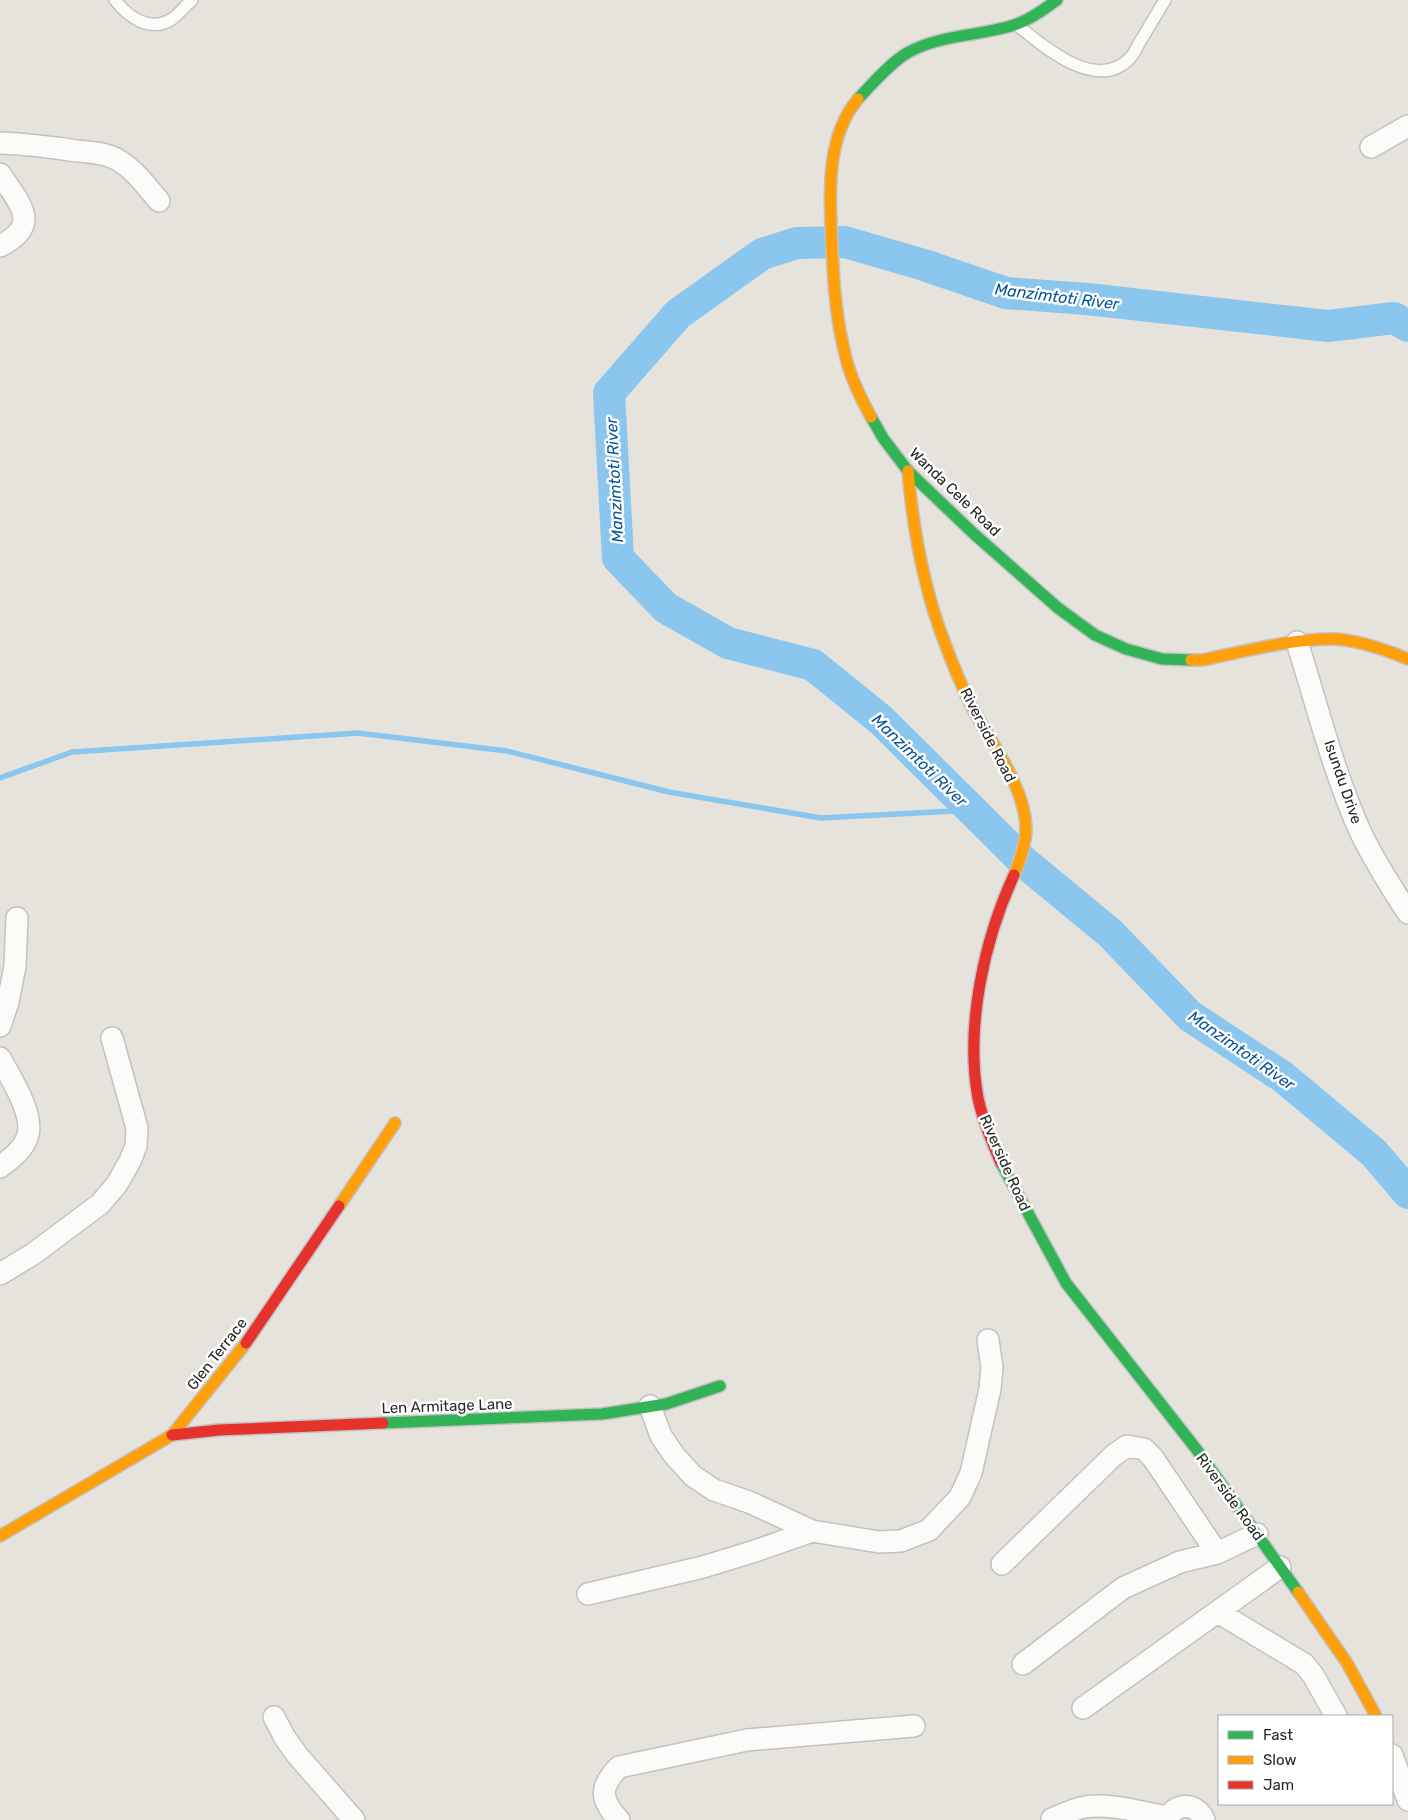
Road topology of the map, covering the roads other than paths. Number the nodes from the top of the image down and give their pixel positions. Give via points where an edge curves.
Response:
1 (114, 0) edge
2 (192, 0) edge
3 (1057, 0) edge
4 (1165, 0) edge
5 (1017, 24) junction
6 (1408, 126) edge
7 (0, 143) edge
8 (1371, 147) dead end
9 (0, 174) edge
10 (159, 201) dead end
11 (0, 246) edge
12 (908, 472) junction
13 (1297, 642) junction
14 (1408, 659) edge
15 (1408, 913) edge
16 (17, 918) dead end
17 (0, 1026) edge
18 (112, 1038) dead end
19 (0, 1058) edge
20 (395, 1123) dead end
21 (0, 1167) edge
22 (0, 1274) edge
23 (988, 1340) dead end
24 (720, 1386) dead end
25 (650, 1406) junction
26 (172, 1435) junction
27 (812, 1531) junction
28 (1257, 1534) junction
29 (0, 1536) edge
30 (1217, 1553) junction
31 (1002, 1564) dead end
32 (1280, 1567) junction
33 (588, 1594) dead end
34 (1218, 1612) junction
35 (1023, 1664) dead end
36 (1083, 1708) dead end
37 (1335, 1715) edge
38 (1376, 1715) edge
39 (274, 1717) dead end
40 (914, 1726) dead end
41 (1393, 1759) edge
42 (1408, 1800) edge
43 (1168, 1819) edge
44 (354, 1820) edge
45 (619, 1820) edge
46 (1052, 1820) edge
47 (1204, 1820) edge

1 - 2 lane via 140,22 155,26 171,20
3 - 5 street, Wanda Cele Road
4 - 5 lane via 1131,57 1116,68 1100,72 1072,63 1045,48
5 - 12 street, Wanda Cele Road via 947,39 908,52 873,82 851,108 837,142 830,195 835,305 845,356 858,394 883,438
6 - 8 street
7 - 10 street via 81,151 118,160 138,176
9 - 11 street via 24,214 24,225 19,234
12 - 13 street, Wanda Cele Road via 1058,608 1095,635 1126,650 1162,659 1202,660
12 - 28 street, Riverside Road via 915,542 937,624 967,696 1012,776 1025,816 1027,838 1014,878 999,908 984,967 974,1046 983,1118 1013,1188 1067,1286 1184,1433
13 - 14 street, Wanda Cele Road via 1335,639 1382,648
13 - 15 street, Isundu Drive via 1341,782 1360,831
16 - 17 street via 15,966
18 - 22 street via 137,1128 136,1146 130,1161 118,1184 100,1204 33,1254
19 - 21 street via 17,1089 29,1128 16,1154
20 - 26 street, Glen Terrace via 236,1357
23 - 27 street via 992,1367 990,1389 971,1473 960,1497 945,1514 929,1530 901,1541 879,1542
24 - 25 street, Len Armitage Lane
25 - 26 street, Len Armitage Lane via 602,1414
25 - 27 street via 661,1436 693,1476 714,1490
26 - 29 street, Glen Terrace
27 - 33 street via 703,1567
28 - 30 street
28 - 32 street, Riverside Road
30 - 31 street via 1153,1458 1144,1449 1127,1446
30 - 35 street via 1180,1562 1123,1588
32 - 34 street
32 - 38 street, Riverside Road via 1336,1646
34 - 36 street
34 - 37 street via 1304,1664
39 - 44 street via 298,1756
40 - 45 street via 747,1740 619,1767 604,1784 611,1812
41 - 42 street
43 - 46 street via 1104,1806 1079,1809
43 - 47 street via 1177,1808 1189,1806 1200,1812

